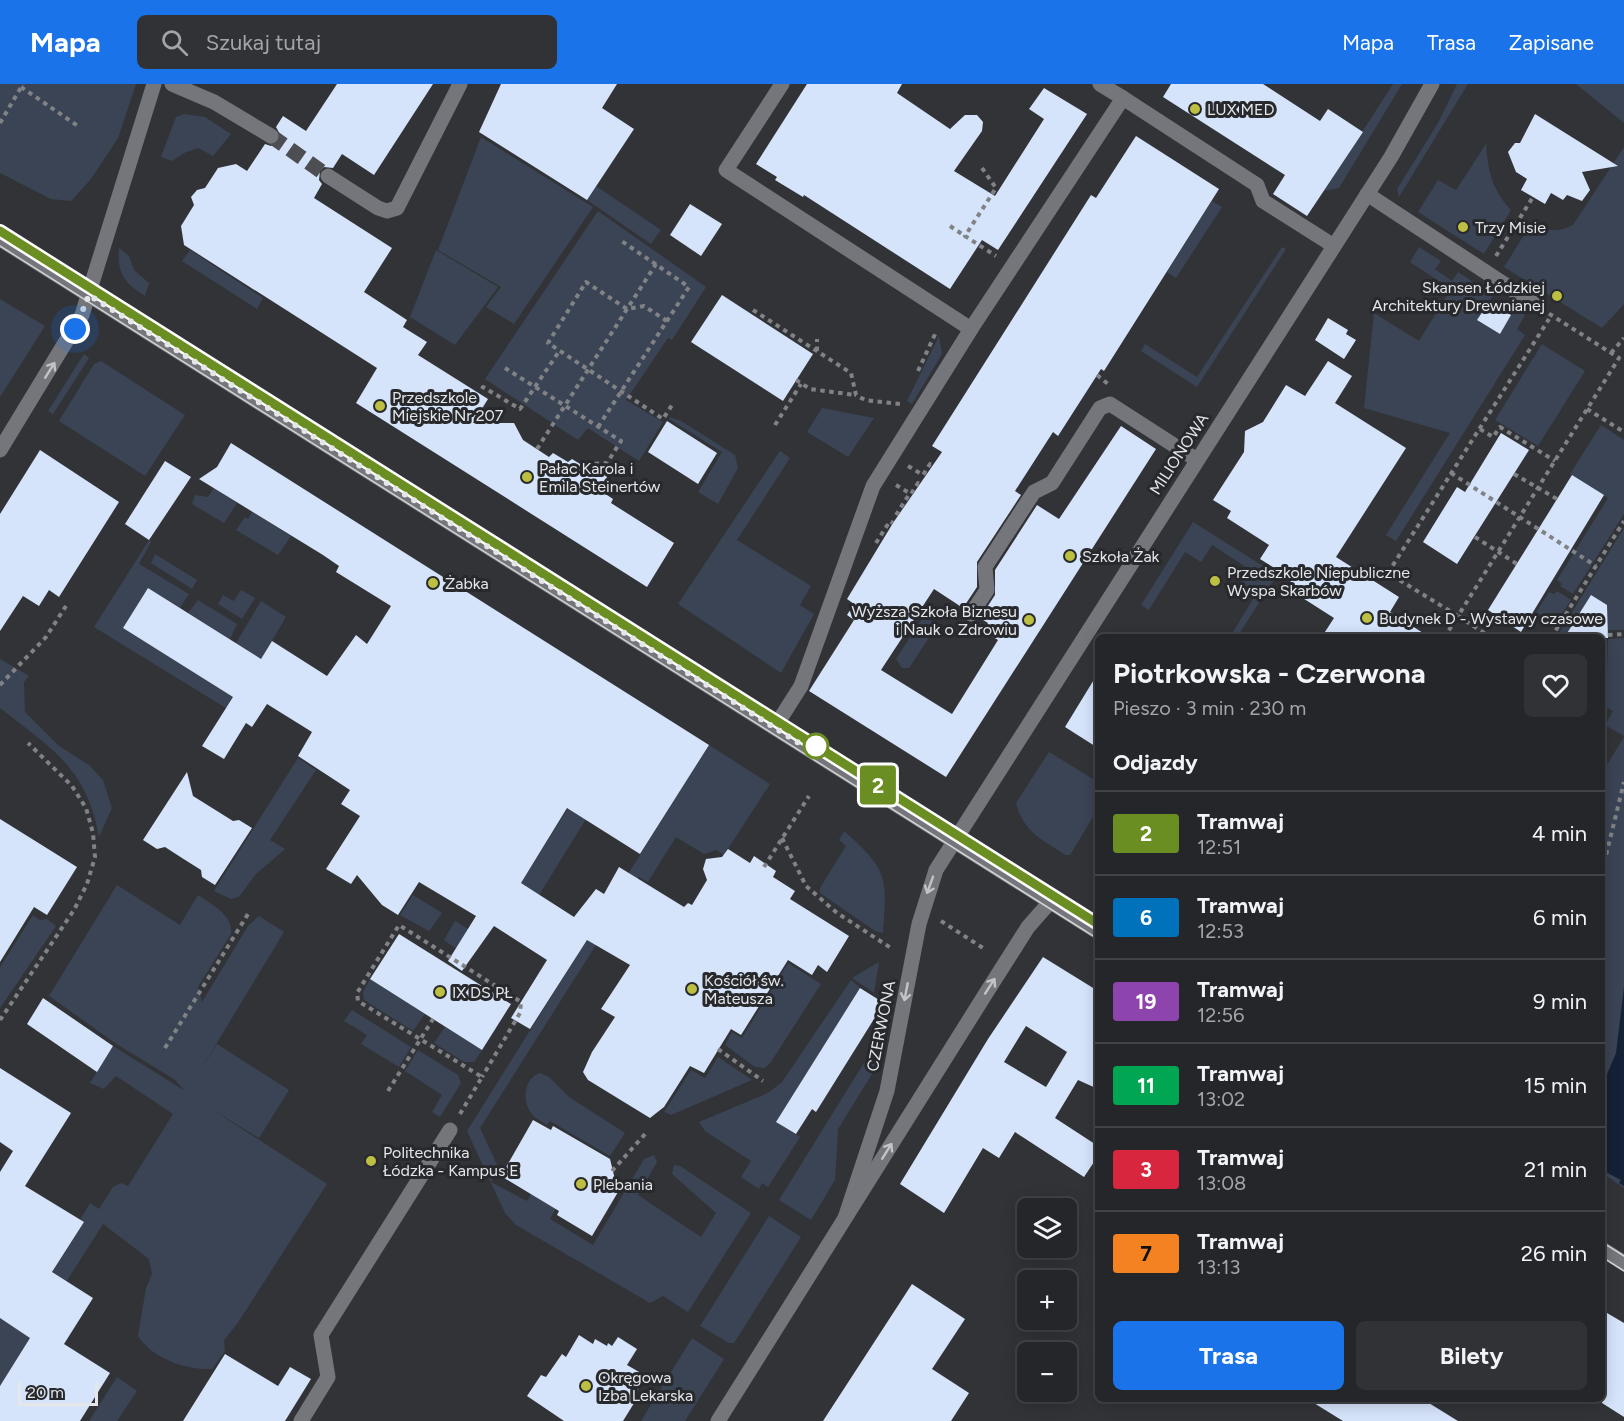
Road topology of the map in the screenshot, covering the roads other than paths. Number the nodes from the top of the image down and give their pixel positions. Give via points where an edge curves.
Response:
1 (154, 84) edge
2 (172, 84) edge
3 (460, 84) edge
4 (782, 84) edge
5 (1100, 84) edge
6 (1432, 84) edge
7 (1123, 99) junction
8 (271, 136) tunnel mouth
9 (328, 176) tunnel mouth
10 (1367, 194) junction
11 (0, 239) edge
12 (1334, 246) junction
13 (89, 295) junction
14 (1533, 303) road end
15 (971, 329) junction
16 (0, 450) edge
17 (1197, 460) junction
18 (971, 614) dead end
19 (775, 727) junction
20 (954, 841) junction
21 (1050, 902) junction
22 (1095, 930) edge
23 (450, 1130) road end
24 (844, 1218) junction
25 (1605, 1251) edge
26 (1624, 1263) edge
27 (301, 1421) edge
28 (718, 1421) edge

1 - 13 street
2 - 8 street via 214,102
3 - 9 street via 397,208 378,208
4 - 15 street via 726,170
5 - 7 street
6 - 10 street, MILIONOWA
7 - 12 street via 1257,185 1263,201
7 - 15 street
10 - 12 street, MILIONOWA
10 - 14 street
11 - 13 street
12 - 17 street, MILIONOWA
16 -> 13 street via 73,333
13 - 19 street
15 - 19 street via 864,504 801,686
17 - 18 street via 1110,404 1100,408 1052,483 1034,492 985,567 987,590
17 - 20 street, MILIONOWA
19 - 20 street
20 - 21 street
20 -> 24 street, CZERWONA via 936,870 925,899 887,1092
21 - 22 street
24 -> 21 street, CZERWONA via 1028,927
23 - 27 street via 321,1335 328,1377
24 - 28 street, CZERWONA
25 - 26 street

